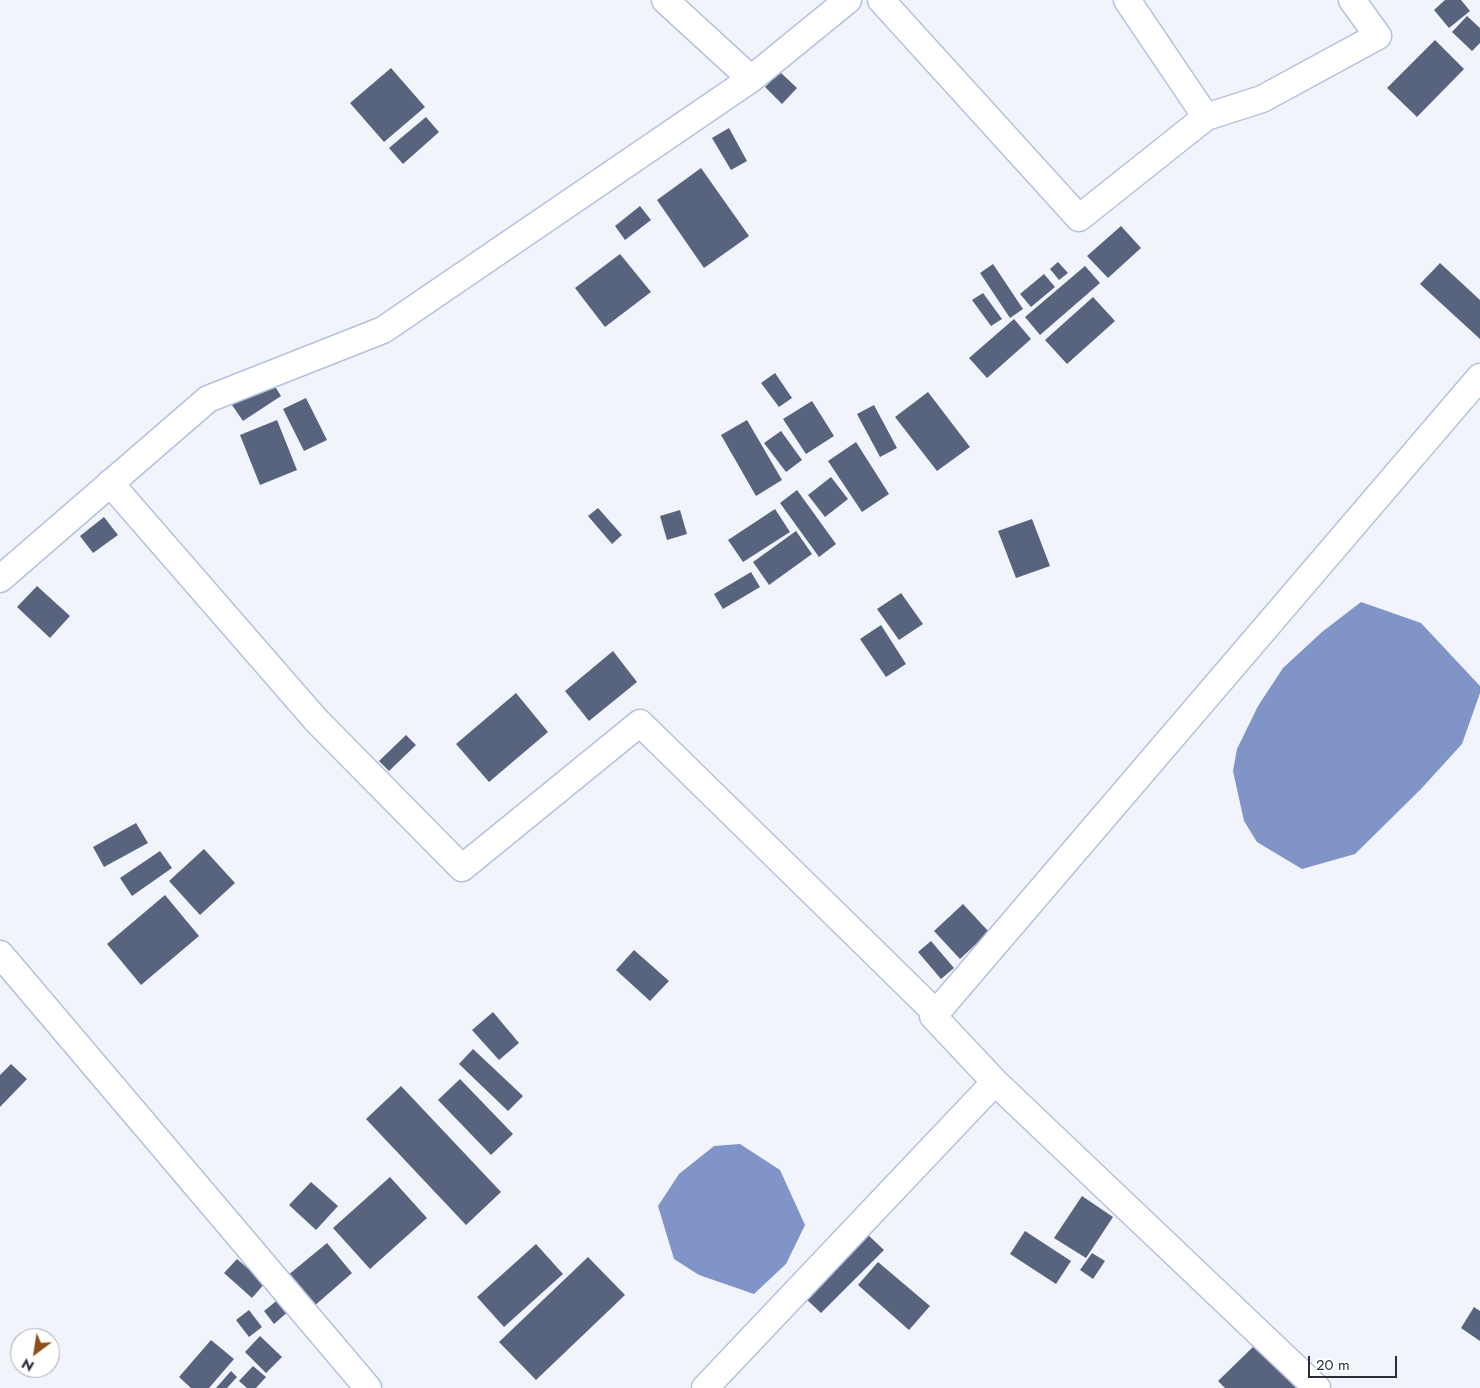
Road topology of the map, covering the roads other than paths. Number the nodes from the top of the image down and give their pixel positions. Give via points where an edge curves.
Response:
1 (665, 0) edge
2 (848, 0) edge
3 (881, 0) edge
4 (1127, 0) edge
5 (1352, 0) edge
6 (751, 79) junction
7 (1206, 116) junction
8 (1480, 376) edge
9 (110, 483) junction
10 (0, 579) edge
11 (0, 954) edge
12 (936, 1013) junction
13 (994, 1082) junction
14 (368, 1388) edge
15 (705, 1388) edge
16 (1317, 1388) edge

1 - 6 street
2 - 6 street
3 - 7 street via 1079,218
4 - 7 street
5 - 7 street via 1378,36 1262,99
6 - 9 street via 383,330 208,399
8 - 12 street
9 - 10 street
9 - 12 street via 316,720 462,868 640,723
11 - 14 street
12 - 13 street via 933,1016
13 - 15 street
13 - 16 street

